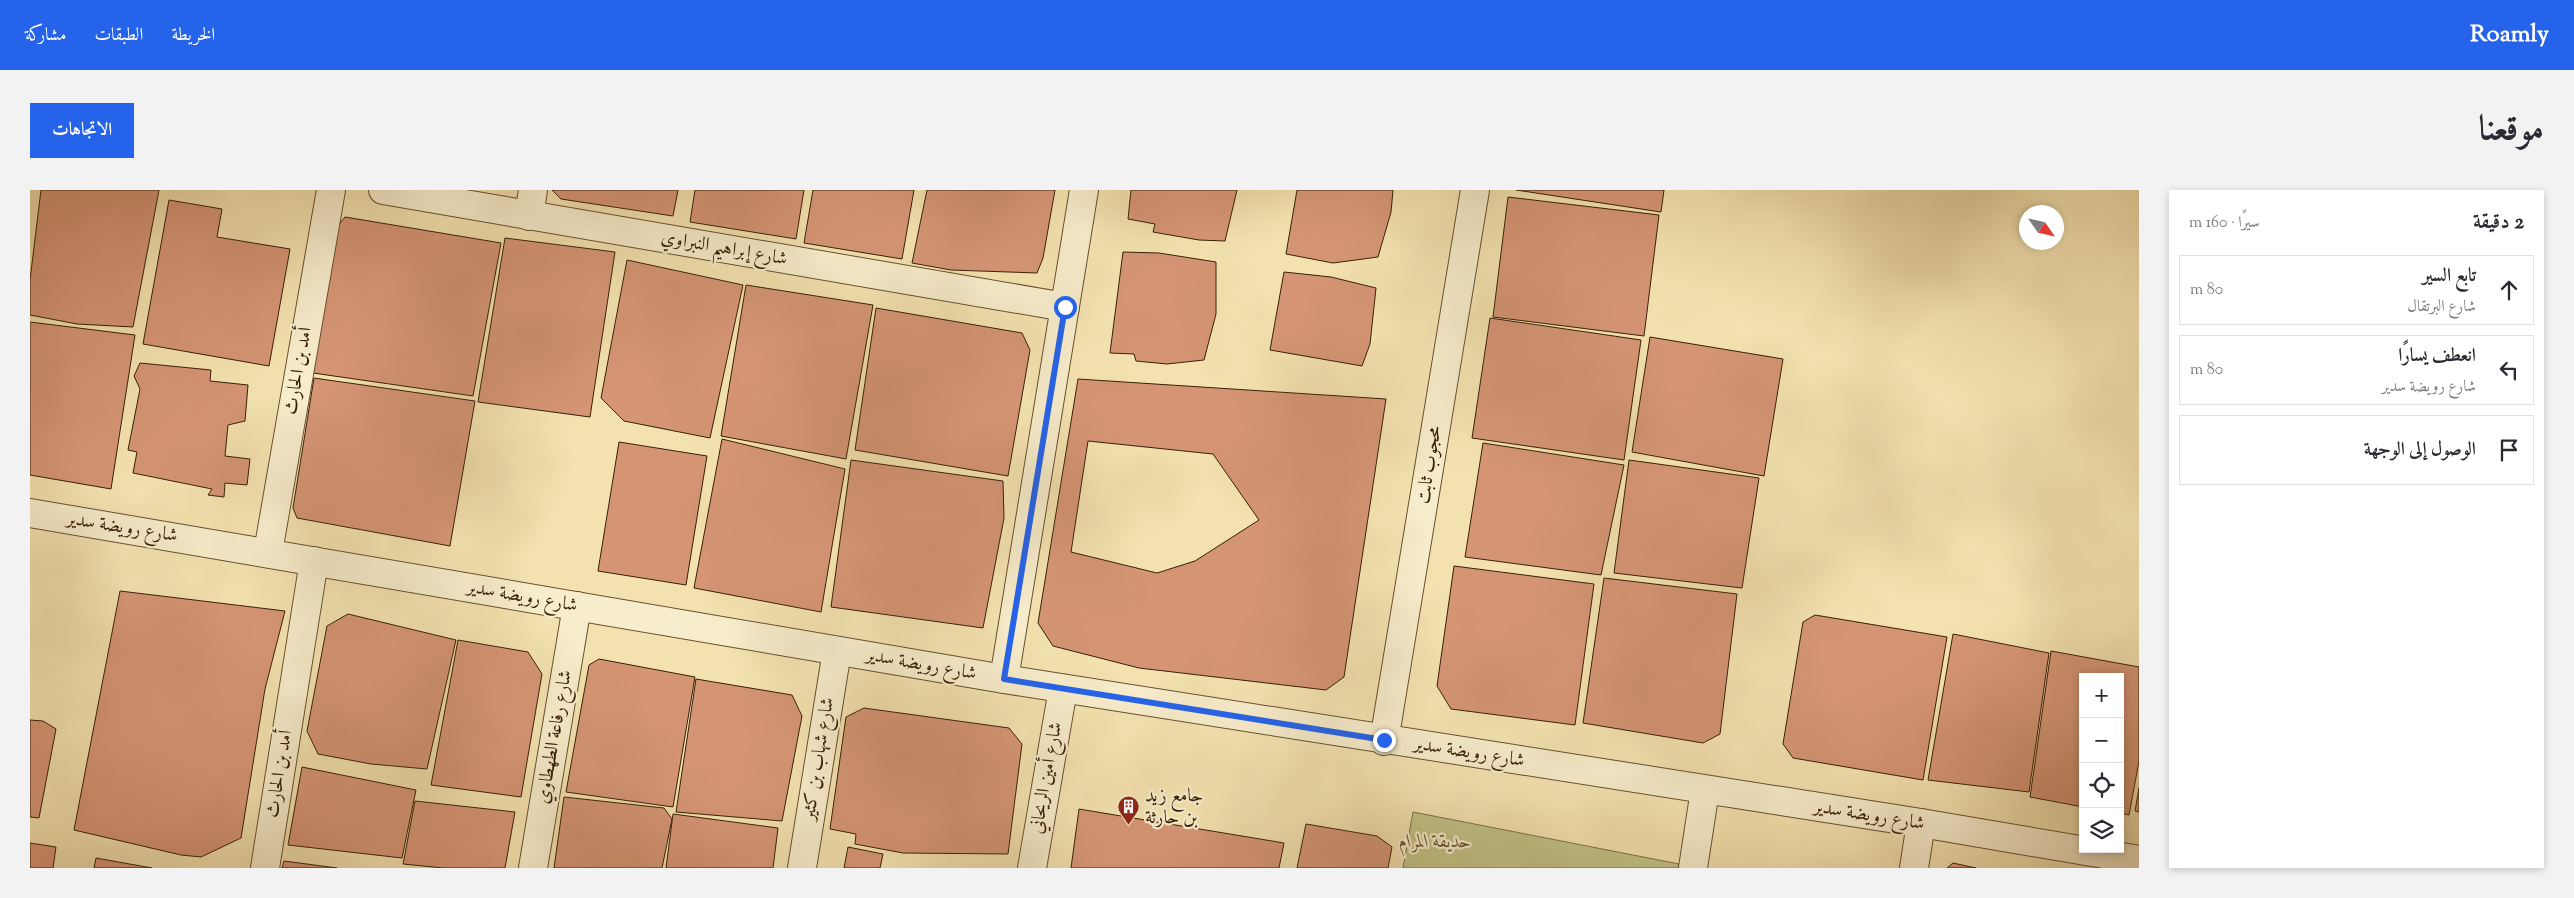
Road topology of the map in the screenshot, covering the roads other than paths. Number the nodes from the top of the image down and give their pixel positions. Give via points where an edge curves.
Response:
1 (331, 190) edge
2 (383, 190) edge
3 (1084, 190) edge
4 (1475, 190) edge
5 (531, 203) edge
6 (1065, 307) junction
7 (30, 513) edge
8 (268, 552) junction
9 (314, 561) junction
10 (577, 606) junction
11 (837, 651) junction
12 (1004, 679) junction
13 (1063, 688) junction
14 (1384, 740) junction
15 (1705, 790) junction
16 (1922, 823) junction
17 (2139, 860) edge
18 (265, 868) edge
19 (533, 868) edge
20 (802, 868) edge
21 (1032, 868) edge
22 (1692, 868) edge
23 (1914, 868) edge

1 - 8 street, أمد بن الحارث
2 - 5 street, شارع إبراهيم النبراوي
3 - 6 street
4 - 14 street, محجوب ثابت
5 - 6 street, شارع إبراهيم النبراوي
6 - 12 street
7 - 8 street, شارع رويضة سدير
8 - 9 street, شارع رويضة سدير
9 - 10 street, شارع رويضة سدير
9 - 18 street, أمد بن الحارث
10 - 11 street, شارع رويضة سدير
10 - 19 street, شارع رفاعة الطهطاوي
11 - 12 street, شارع رويضة سدير
11 - 20 street, شارع شهاب بن كثير
12 - 13 street, شارع رويضة سدير
13 - 14 street, شارع رويضة سدير
13 - 21 street, شارع أمين الريحاني
14 - 15 street, شارع رويضة سدير
15 - 16 street, شارع رويضة سدير
15 - 22 street
16 - 17 street, شارع رويضة سدير
16 - 23 street

